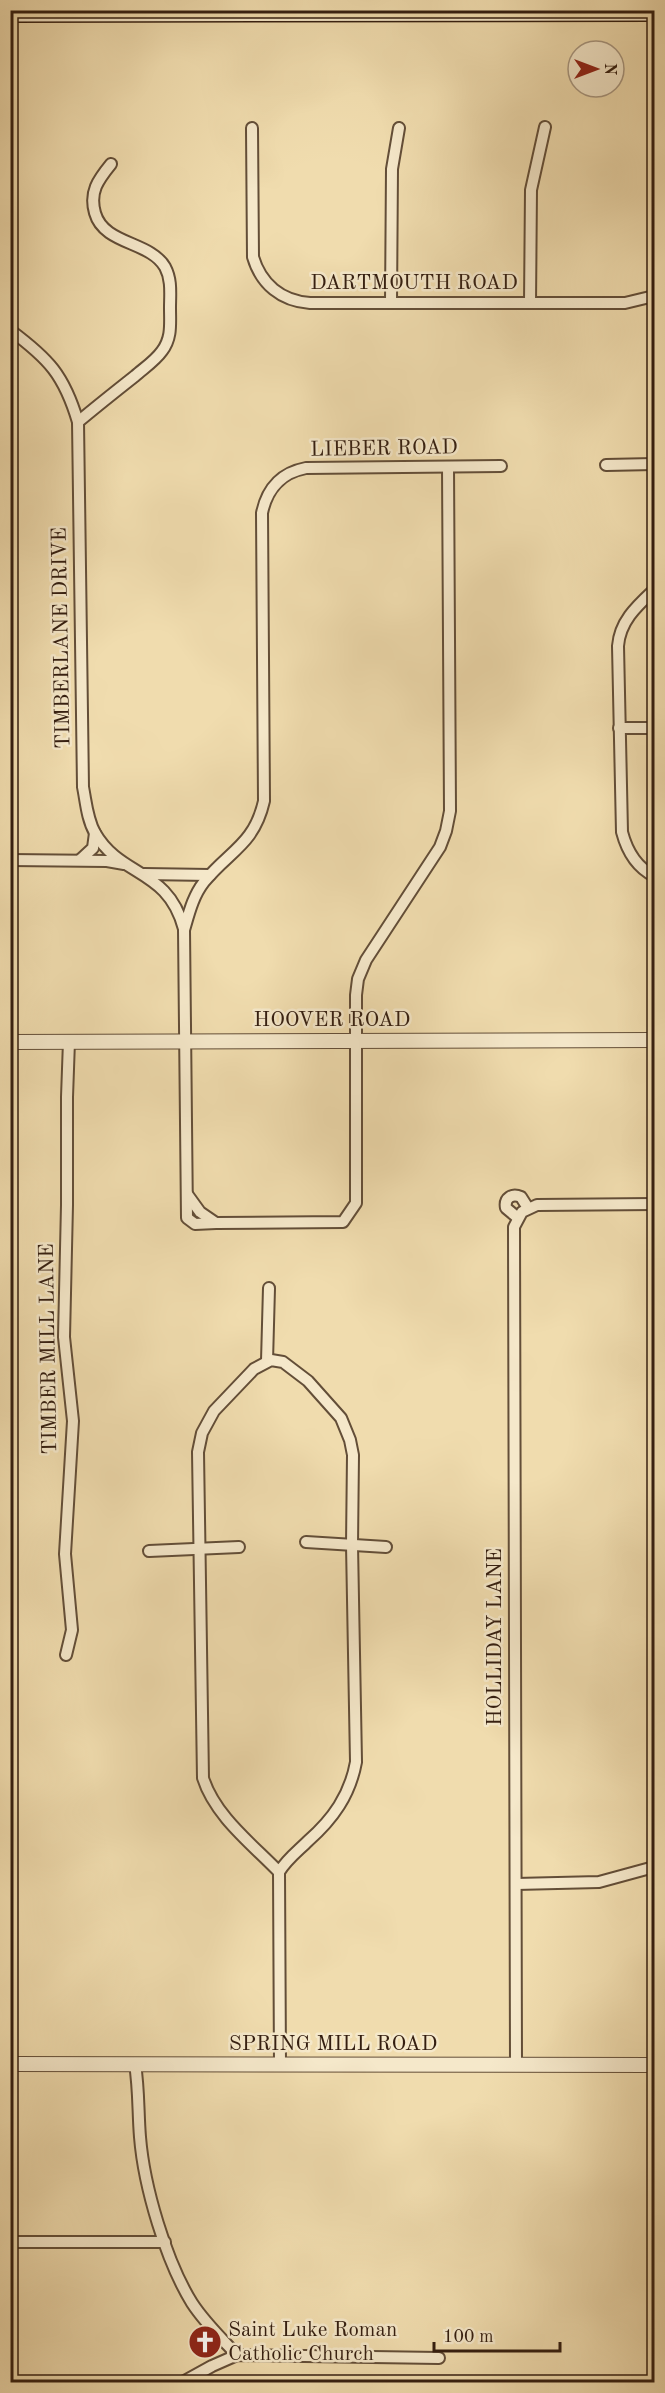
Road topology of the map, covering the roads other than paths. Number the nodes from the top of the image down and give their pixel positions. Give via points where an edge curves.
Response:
1 (123, 12) edge
2 (250, 12) edge
3 (510, 12) edge
4 (654, 13) edge
5 (10, 14) edge
6 (545, 127) dead end
7 (252, 128) dead end
8 (399, 128) dead end
9 (111, 164) dead end
10 (654, 296) edge
11 (391, 303) junction
12 (530, 303) junction
13 (10, 330) edge
14 (78, 422) junction
15 (654, 464) edge
16 (606, 465) dead end
17 (501, 466) dead end
18 (448, 467) junction
19 (654, 590) edge
20 (620, 728) junction
21 (654, 728) edge
22 (95, 833) junction
23 (10, 860) edge
24 (80, 860) junction
25 (124, 864) junction
26 (143, 873) junction
27 (210, 875) junction
28 (654, 876) edge
29 (184, 930) junction
30 (654, 1040) edge
31 (69, 1041) junction
32 (187, 1041) junction
33 (357, 1041) junction
34 (10, 1042) edge
35 (187, 1194) junction
36 (654, 1204) edge
37 (523, 1213) junction
38 (216, 1223) junction
39 (269, 1288) dead end
40 (270, 1360) junction
41 (306, 1542) dead end
42 (352, 1545) junction
43 (239, 1546) dead end
44 (386, 1547) dead end
45 (199, 1549) junction
46 (149, 1551) dead end
47 (66, 1655) dead end
48 (654, 1867) edge
49 (279, 1872) junction
50 (516, 1884) junction
51 (10, 2064) edge
52 (135, 2064) junction
53 (280, 2064) junction
54 (516, 2065) junction
55 (654, 2065) edge
56 (10, 2242) edge
57 (165, 2242) junction
58 (237, 2355) junction
59 (439, 2358) dead end
60 (183, 2382) edge

1 - 2 main road
1 - 5 main road
2 - 3 main road
3 - 4 main road
6 - 12 street via 531,190
7 - 11 street, DARTMOUTH ROAD via 252,249 264,280 275,291 297,302
8 - 11 street via 392,169
9 - 14 street via 93,192 97,219 111,233 159,259 165,268 170,282 171,331 155,359
10 - 12 street, DARTMOUTH ROAD via 625,303
11 - 12 street, DARTMOUTH ROAD
13 - 14 street, TIMBERLANE DRIVE via 33,347 58,374
14 - 22 street, TIMBERLANE DRIVE via 83,788
15 - 16 street
17 - 18 street, LIEBER ROAD
18 - 27 street, LIEBER ROAD via 306,468 290,473 268,494 262,513 264,801 249,837
18 - 33 street via 450,811 440,847 362,968 356,995
19 - 20 street via 631,612 619,638
20 - 21 street
20 - 28 street via 621,827 627,849 640,867
22 - 24 street via 93,848
22 - 25 street, TIMBERLANE DRIVE
23 - 24 street
24 - 25 street
25 - 26 street, TIMBERLANE DRIVE
26 - 27 street
26 - 29 street, TIMBERLANE DRIVE via 176,905
27 - 29 street via 196,894
29 - 32 street
30 - 33 street, HOOVER ROAD
31 - 32 street, HOOVER ROAD
31 - 34 street, HOOVER ROAD
31 - 47 street, TIMBER MILL LANE via 64,1337 73,1421 65,1554 72,1630
32 - 33 street, HOOVER ROAD
32 - 35 street
33 - 38 street via 354,1208 343,1222
35 - 38 street
35 - 38 street via 187,1218 191,1223
36 - 37 street via 543,1204
37 - 37 street via 523,1199 509,1197 507,1210
37 - 50 street, HOLLIDAY LANE via 514,1229
39 - 40 street
40 - 42 street via 286,1364 308,1381 341,1418 348,1432 353,1455
40 - 45 street via 254,1369 214,1411 202,1432 198,1452
41 - 42 street
42 - 44 street
42 - 49 street via 354,1776 332,1817
43 - 45 street
45 - 46 street
45 - 49 street via 203,1778 220,1812
48 - 50 street via 599,1882
49 - 53 street
50 - 54 street, HOLLIDAY LANE
51 - 52 street, SPRING MILL ROAD
52 - 53 street, SPRING MILL ROAD
52 - 57 street via 145,2169
53 - 54 street, SPRING MILL ROAD
54 - 55 street, SPRING MILL ROAD
56 - 57 street
57 - 58 street via 193,2304
58 - 59 street
58 - 60 street

